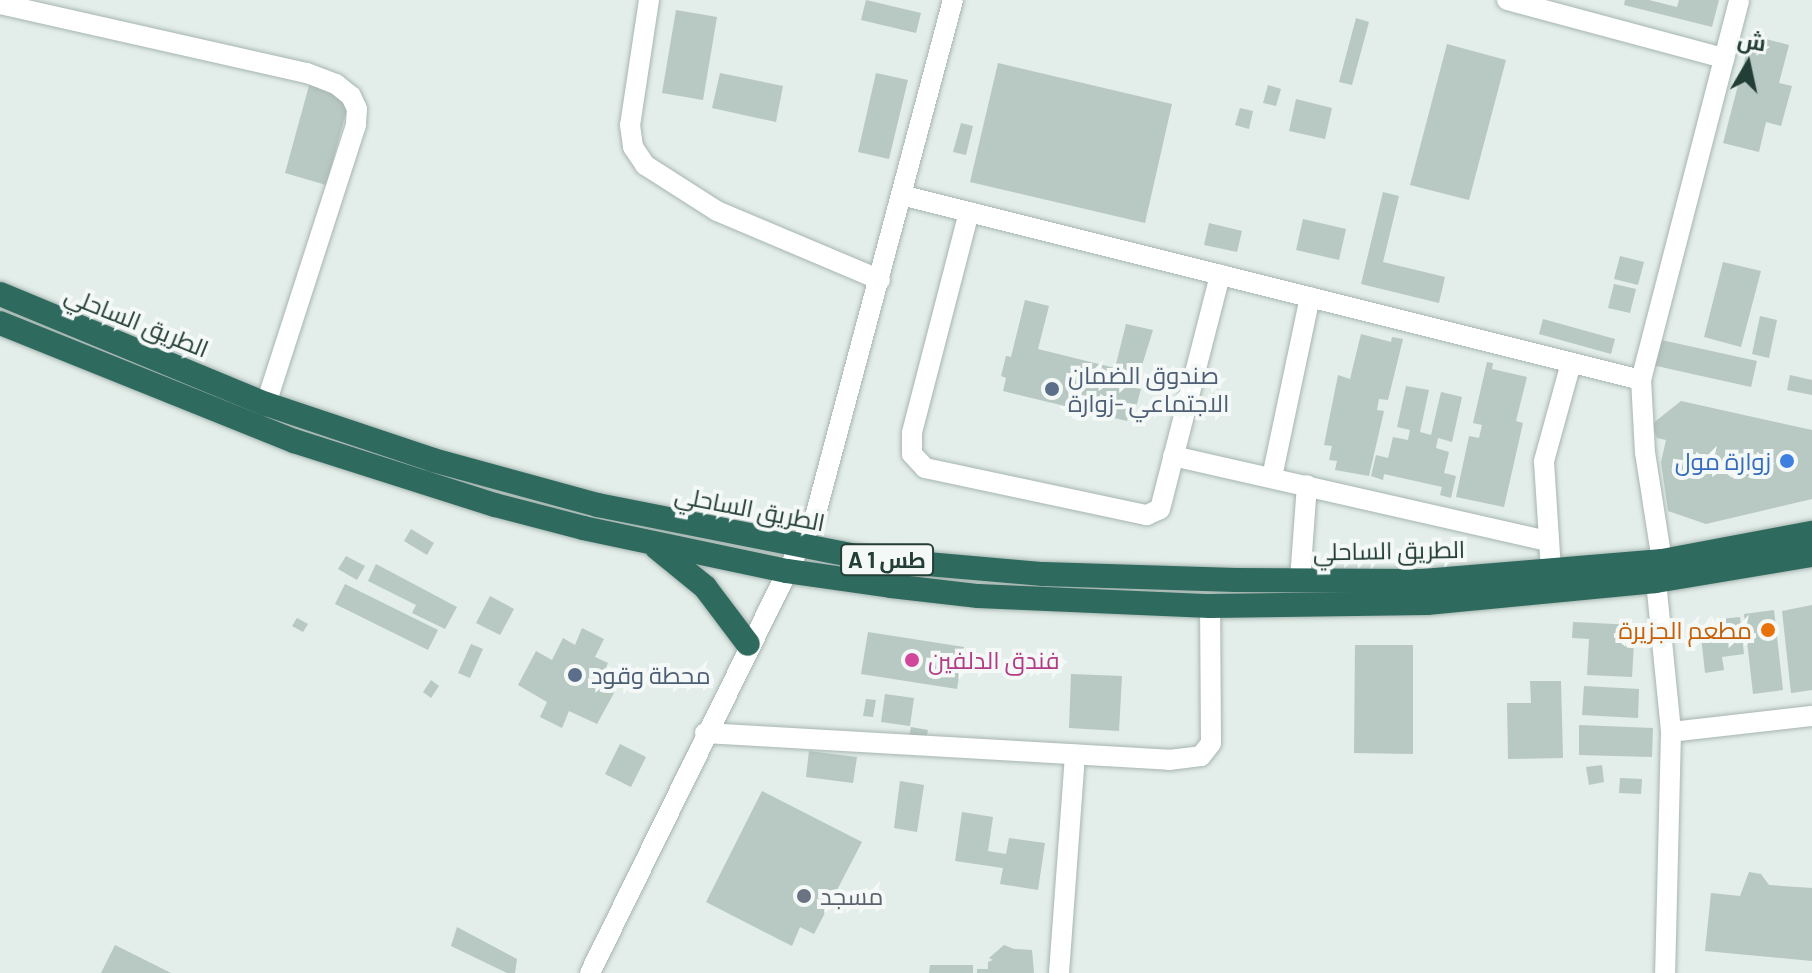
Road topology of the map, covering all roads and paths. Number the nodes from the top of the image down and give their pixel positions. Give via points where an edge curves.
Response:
1 (649, 0) edge
2 (953, 0) edge
3 (1507, 0) edge
4 (1739, 0) edge
5 (0, 4) edge
6 (1724, 58) junction
7 (901, 195) junction
8 (969, 212) junction
9 (1220, 275) junction
10 (880, 280) junction
11 (0, 294) edge
12 (1310, 297) junction
13 (0, 323) edge
14 (1571, 363) junction
15 (1641, 380) junction
16 (266, 404) junction
17 (1173, 456) junction
18 (1272, 477) junction
19 (1307, 485) junction
20 (1812, 533) edge
21 (1547, 541) junction
22 (649, 542) junction
23 (801, 548) junction
24 (1812, 555) edge
25 (1551, 570) junction
26 (787, 571) junction
27 (1659, 571) junction
28 (1300, 580) junction
29 (1210, 606) junction
30 (748, 644) junction
31 (1812, 716) edge
32 (1671, 732) junction
33 (705, 733) junction
34 (1075, 755) junction
35 (590, 973) edge
36 (1059, 973) edge
37 (1665, 973) edge

1 - 10 street via 630,125 633,147 645,165 717,211
2 - 7 street
3 - 6 street
4 - 6 street
5 - 16 street via 307,73 336,84 355,102 356,125
6 - 15 street
7 - 8 street
7 - 10 street
8 - 9 street
8 - 17 street via 912,433 912,454 925,468 1147,515 1160,509
9 - 12 street
9 - 17 street
10 - 23 street via 826,481
11 - 16 highway, الطريق الساحلي / A 1 طس
12 - 14 street
12 - 18 street
13 - 22 highway, الطريق الساحلي / A 1 طس via 361,464 495,505
14 - 15 street
14 - 21 street via 1544,461
15 - 27 street
16 - 23 highway, الطريق الساحلي / A 1 طس via 529,487
17 - 18 street
18 - 19 street
19 - 21 street
19 - 28 street
20 - 27 highway, الطريق الساحلي / A 1 طس
21 - 25 street
22 - 26 highway, الطريق الساحلي / A 1 طس
22 - 30 highway via 705,587
23 - 26 street
23 - 28 highway, الطريق الساحلي / A 1 طس via 1043,574
24 - 27 highway, الطريق الساحلي / A 1 طس
25 - 27 highway, الطريق الساحلي / A 1 طس
25 - 28 highway, الطريق الساحلي / A 1 طس via 1423,581
26 - 29 highway, الطريق الساحلي / A 1 طس via 978,596
26 - 30 street
27 - 29 highway, الطريق الساحلي / A 1 طس via 1427,603
27 - 32 street
29 - 34 street via 1211,743 1201,756 1169,760
30 - 33 street
31 - 32 street
32 - 37 street
33 - 34 street
33 - 35 street
34 - 36 street

